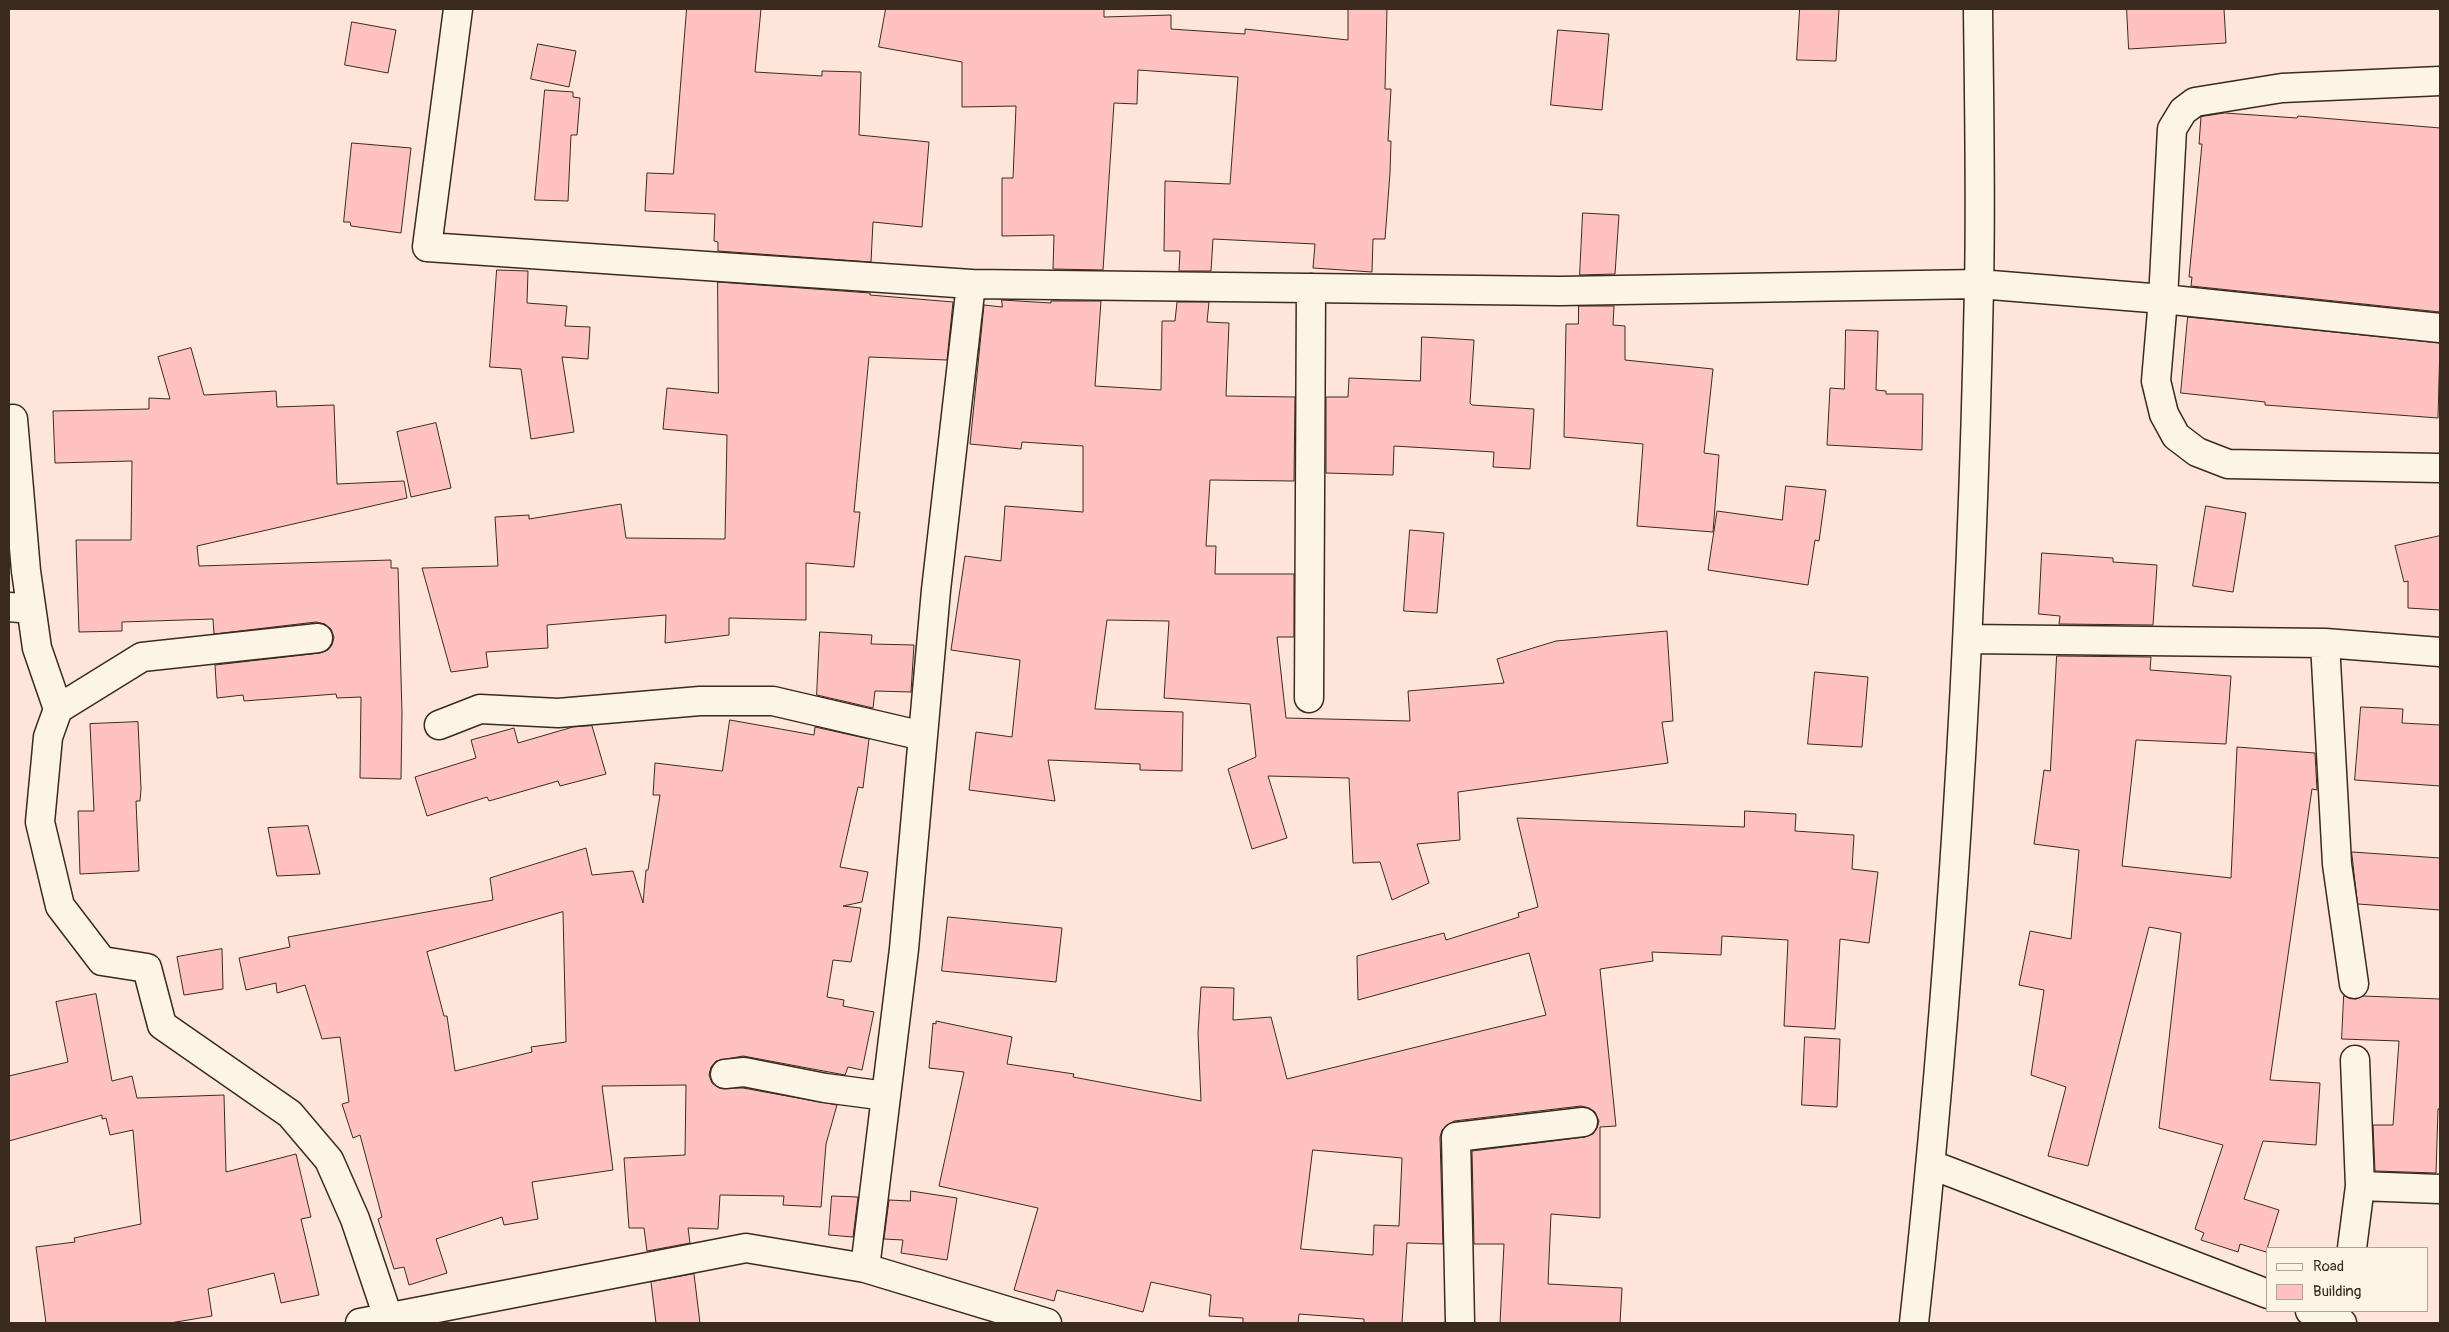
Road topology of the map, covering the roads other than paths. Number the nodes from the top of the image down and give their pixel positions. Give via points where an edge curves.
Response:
1 (458, 9) edge
2 (1978, 9) edge
3 (2440, 82) edge
4 (971, 284) junction
5 (1979, 284) junction
6 (1311, 288) junction
7 (2163, 299) junction
8 (2440, 328) edge
9 (13, 419) dead end
10 (2440, 468) edge
11 (20, 608) edge
12 (318, 638) dead end
13 (1968, 639) junction
14 (2325, 643) junction
15 (2440, 652) edge
16 (1309, 698) dead end
17 (58, 709) junction
18 (440, 725) dead end
19 (923, 736) junction
20 (2354, 984) dead end
21 (2355, 1060) dead end
22 (725, 1074) dead end
23 (886, 1096) junction
24 (1583, 1122) dead end
25 (1932, 1165) junction
26 (2360, 1186) junction
27 (2440, 1189) edge
28 (2352, 1247) edge
29 (865, 1268) junction
30 (2266, 1293) edge
31 (2313, 1312) edge
32 (388, 1317) junction
33 (360, 1323) edge
34 (1047, 1323) edge
35 (1460, 1323) edge
36 (1914, 1323) edge
37 (2343, 1323) edge

1 - 4 street via 428,247
2 - 5 street
3 - 7 street via 2282,88 2194,102 2183,111 2172,129
4 - 6 street
4 - 19 street
5 - 6 street via 1560,291
5 - 7 street
5 - 13 street
6 - 16 street
7 - 8 street
7 - 10 street via 2156,381 2164,414 2176,436 2197,452 2228,464
9 - 11 street
11 - 17 street
12 - 17 street via 142,657
13 - 14 street
13 - 25 street
14 - 15 street
14 - 20 street via 2337,864
17 - 32 street via 48,737 40,822 60,906 102,961 146,968 162,1025 290,1114 329,1160 355,1219
18 - 19 street via 480,709 558,713 700,702 773,701
19 - 23 street via 904,949
21 - 26 street
22 - 23 street via 744,1072
23 - 29 street
24 - 35 street via 1456,1137
25 - 30 street
25 - 36 street
26 - 27 street
26 - 28 street
29 - 32 street via 746,1248
29 - 34 street
31 - 37 street
32 - 33 street

